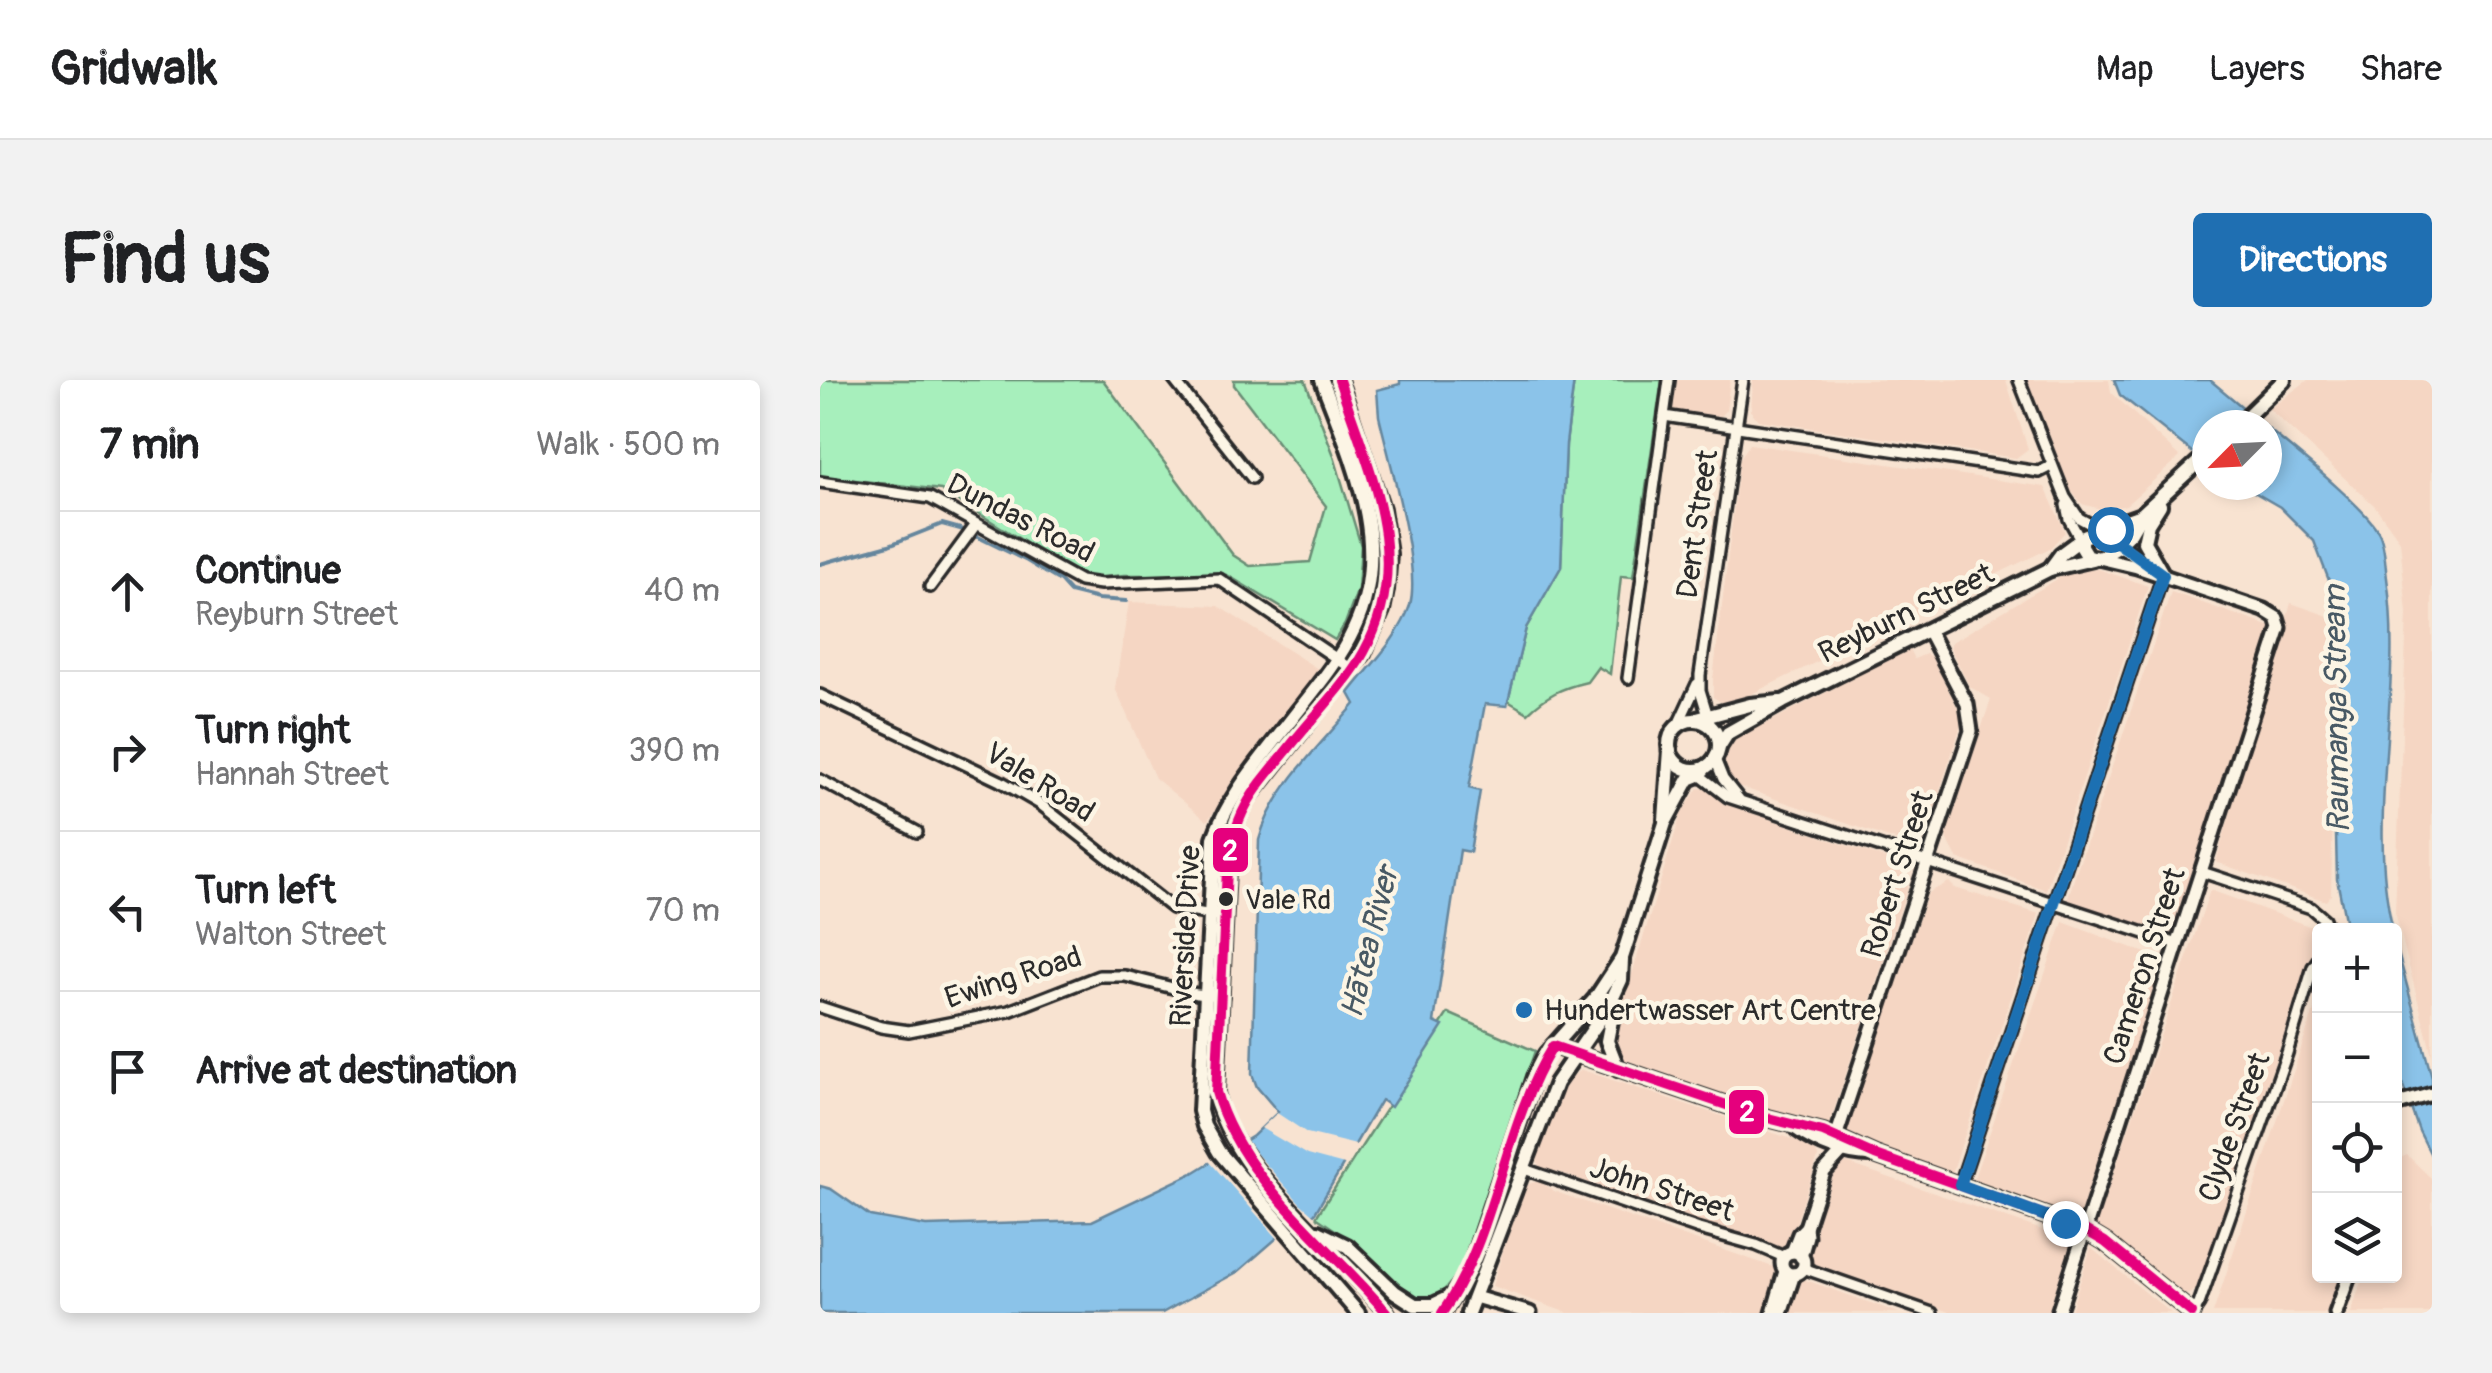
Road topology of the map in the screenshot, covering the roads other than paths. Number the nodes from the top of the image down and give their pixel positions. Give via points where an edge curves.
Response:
1 (1174, 380) edge
2 (1322, 380) edge
3 (1338, 380) edge
4 (1668, 380) edge
5 (1743, 380) edge
6 (2020, 380) edge
7 (2286, 381) edge
8 (2254, 410) edge
9 (1664, 416) junction
10 (1737, 427) junction
11 (2051, 466) junction
12 (2192, 468) edge
13 (1252, 478) dead end
14 (820, 482) edge
15 (2172, 486) junction
16 (2065, 498) junction
17 (2142, 516) junction
18 (975, 526) junction
19 (2101, 529) junction
20 (2080, 540) junction
21 (2120, 544) junction
22 (2096, 558) junction
23 (2050, 569) junction
24 (2163, 575) junction
25 (930, 587) dead end
26 (1929, 632) junction
27 (2278, 635) joint
28 (1337, 658) junction
29 (1352, 670) junction
30 (1700, 676) junction
31 (1628, 678) dead end
32 (820, 694) edge
33 (1783, 702) junction
34 (1705, 721) junction
35 (1677, 726) junction
36 (1670, 750) junction
37 (1706, 764) junction
38 (820, 780) edge
39 (1739, 798) junction
40 (1665, 822) junction
41 (916, 832) dead end
42 (1928, 861) junction
43 (2202, 872) junction
44 (2054, 903) junction
45 (1208, 916) junction
46 (1225, 916) junction
47 (2325, 923) edge
48 (2178, 944) junction
49 (1622, 958) junction
50 (2312, 970) edge
51 (1616, 993) junction
52 (1207, 995) junction
53 (1223, 996) junction
54 (820, 1007) edge
55 (1553, 1046) junction
56 (1574, 1054) junction
57 (1618, 1070) junction
58 (2432, 1094) edge
59 (2402, 1103) edge
60 (1796, 1127) junction
61 (1836, 1137) junction
62 (1820, 1142) junction
63 (1844, 1150) junction
64 (1875, 1155) junction
65 (1524, 1168) junction
66 (1824, 1172) junction
67 (1960, 1185) junction
68 (1309, 1228) junction
69 (2085, 1230) junction
70 (1793, 1263) junction
71 (2347, 1283) edge
72 (1456, 1294) junction
73 (1476, 1297) junction
74 (1356, 1311) edge
75 (1386, 1313) edge
76 (1442, 1313) edge
77 (1472, 1313) edge
78 (1530, 1313) edge
79 (1773, 1313) edge
80 (1781, 1313) edge
81 (1932, 1313) edge
82 (2058, 1313) edge
83 (2192, 1313) edge
84 (2336, 1313) edge

1 - 13 street
2 - 28 main road, Riverside Drive via 1358,479 1371,543 1363,608
3 - 29 main road, Riverside Drive via 1372,473 1389,554 1382,610
4 - 9 street
5 - 10 street, Dent Street
6 - 11 street
7 - 8 main road
9 - 10 street
9 - 31 street
10 - 11 street via 2039,472
10 - 30 street, Dent Street
11 - 16 street
12 - 15 main road
14 - 18 street, Dundas Road via 930,498
15 - 17 main road
15 - 24 main road via 2144,534
16 - 19 street via 2079,518
16 - 20 street
17 - 19 main road, Reyburn Street
17 - 21 main road
18 - 25 street
18 - 28 street, Dundas Road via 1080,581 1220,579
19 - 20 main road, Reyburn Street
19 - 21 main road via 2110,529
20 - 22 main road
20 - 23 main road, Reyburn Street
21 - 22 main road
21 - 24 street, Reyburn Street
22 - 23 main road, Reyburn Street
22 - 24 street, Reyburn Street
23 - 26 main road, Reyburn Street
24 - 27 street, Reyburn Street via 2271,613 2280,623
24 - 44 street
26 - 33 main road, Reyburn Street
26 - 42 street, Robert Street via 1972,724
27 - 43 street, Cameron Street
28 - 29 street, Dundas Road
28 - 45 main road, Riverside Drive via 1228,802 1214,838
29 - 46 main road, Riverside Drive via 1242,808 1230,844
30 - 34 street, Dent Street
30 - 35 street, Dent Street
32 - 45 street, Vale Road via 1000,781 1040,804 1172,908
33 - 34 main road, Reyburn Street
33 - 37 main road, Reyburn Street via 1728,733
34 - 35 main road
34 - 37 main road via 1718,735
35 - 36 main road
36 - 37 main road via 1678,764
36 - 40 main road
37 - 39 street
37 - 39 street via 1722,794
37 - 40 main road via 1689,778
38 - 41 street
39 - 42 street
40 - 49 main road
42 - 44 street
42 - 61 street, Robert Street
43 - 47 street via 2311,908
43 - 48 street, Cameron Street
44 - 48 street
44 - 67 street
45 - 46 street, Vale Road
45 - 52 main road, Riverside Drive
46 - 53 main road, Riverside Drive
48 - 69 street, Cameron Street
49 - 51 main road
49 - 55 main road
50 - 83 street, Clyde Street
51 - 56 main road
51 - 57 main road via 1607,1041
52 - 53 street, Ewing Road
52 - 54 street, Ewing Road via 1099,976 1009,1012 909,1031
52 - 74 main road, Riverside Drive via 1204,1126 1218,1152
53 - 68 main road, Riverside Drive via 1218,1108 1232,1140
55 - 56 main road
55 - 72 main road via 1534,1077
56 - 57 main road
56 - 65 main road
57 - 60 main road
58 - 59 street
60 - 61 main road
60 - 62 main road
61 - 64 main road
62 - 63 main road
62 - 66 street
63 - 64 main road
63 - 66 street
64 - 67 main road
65 - 70 street, John Street
65 - 73 main road
66 - 70 street
67 - 69 main road
68 - 72 main road via 1348,1246 1415,1305
68 - 75 main road, Riverside Drive
69 - 82 street, Cameron Street
69 - 83 main road
70 - 79 street
70 - 80 street
70 - 81 street, John Street
71 - 84 street
72 - 76 main road
73 - 77 main road
73 - 78 street

